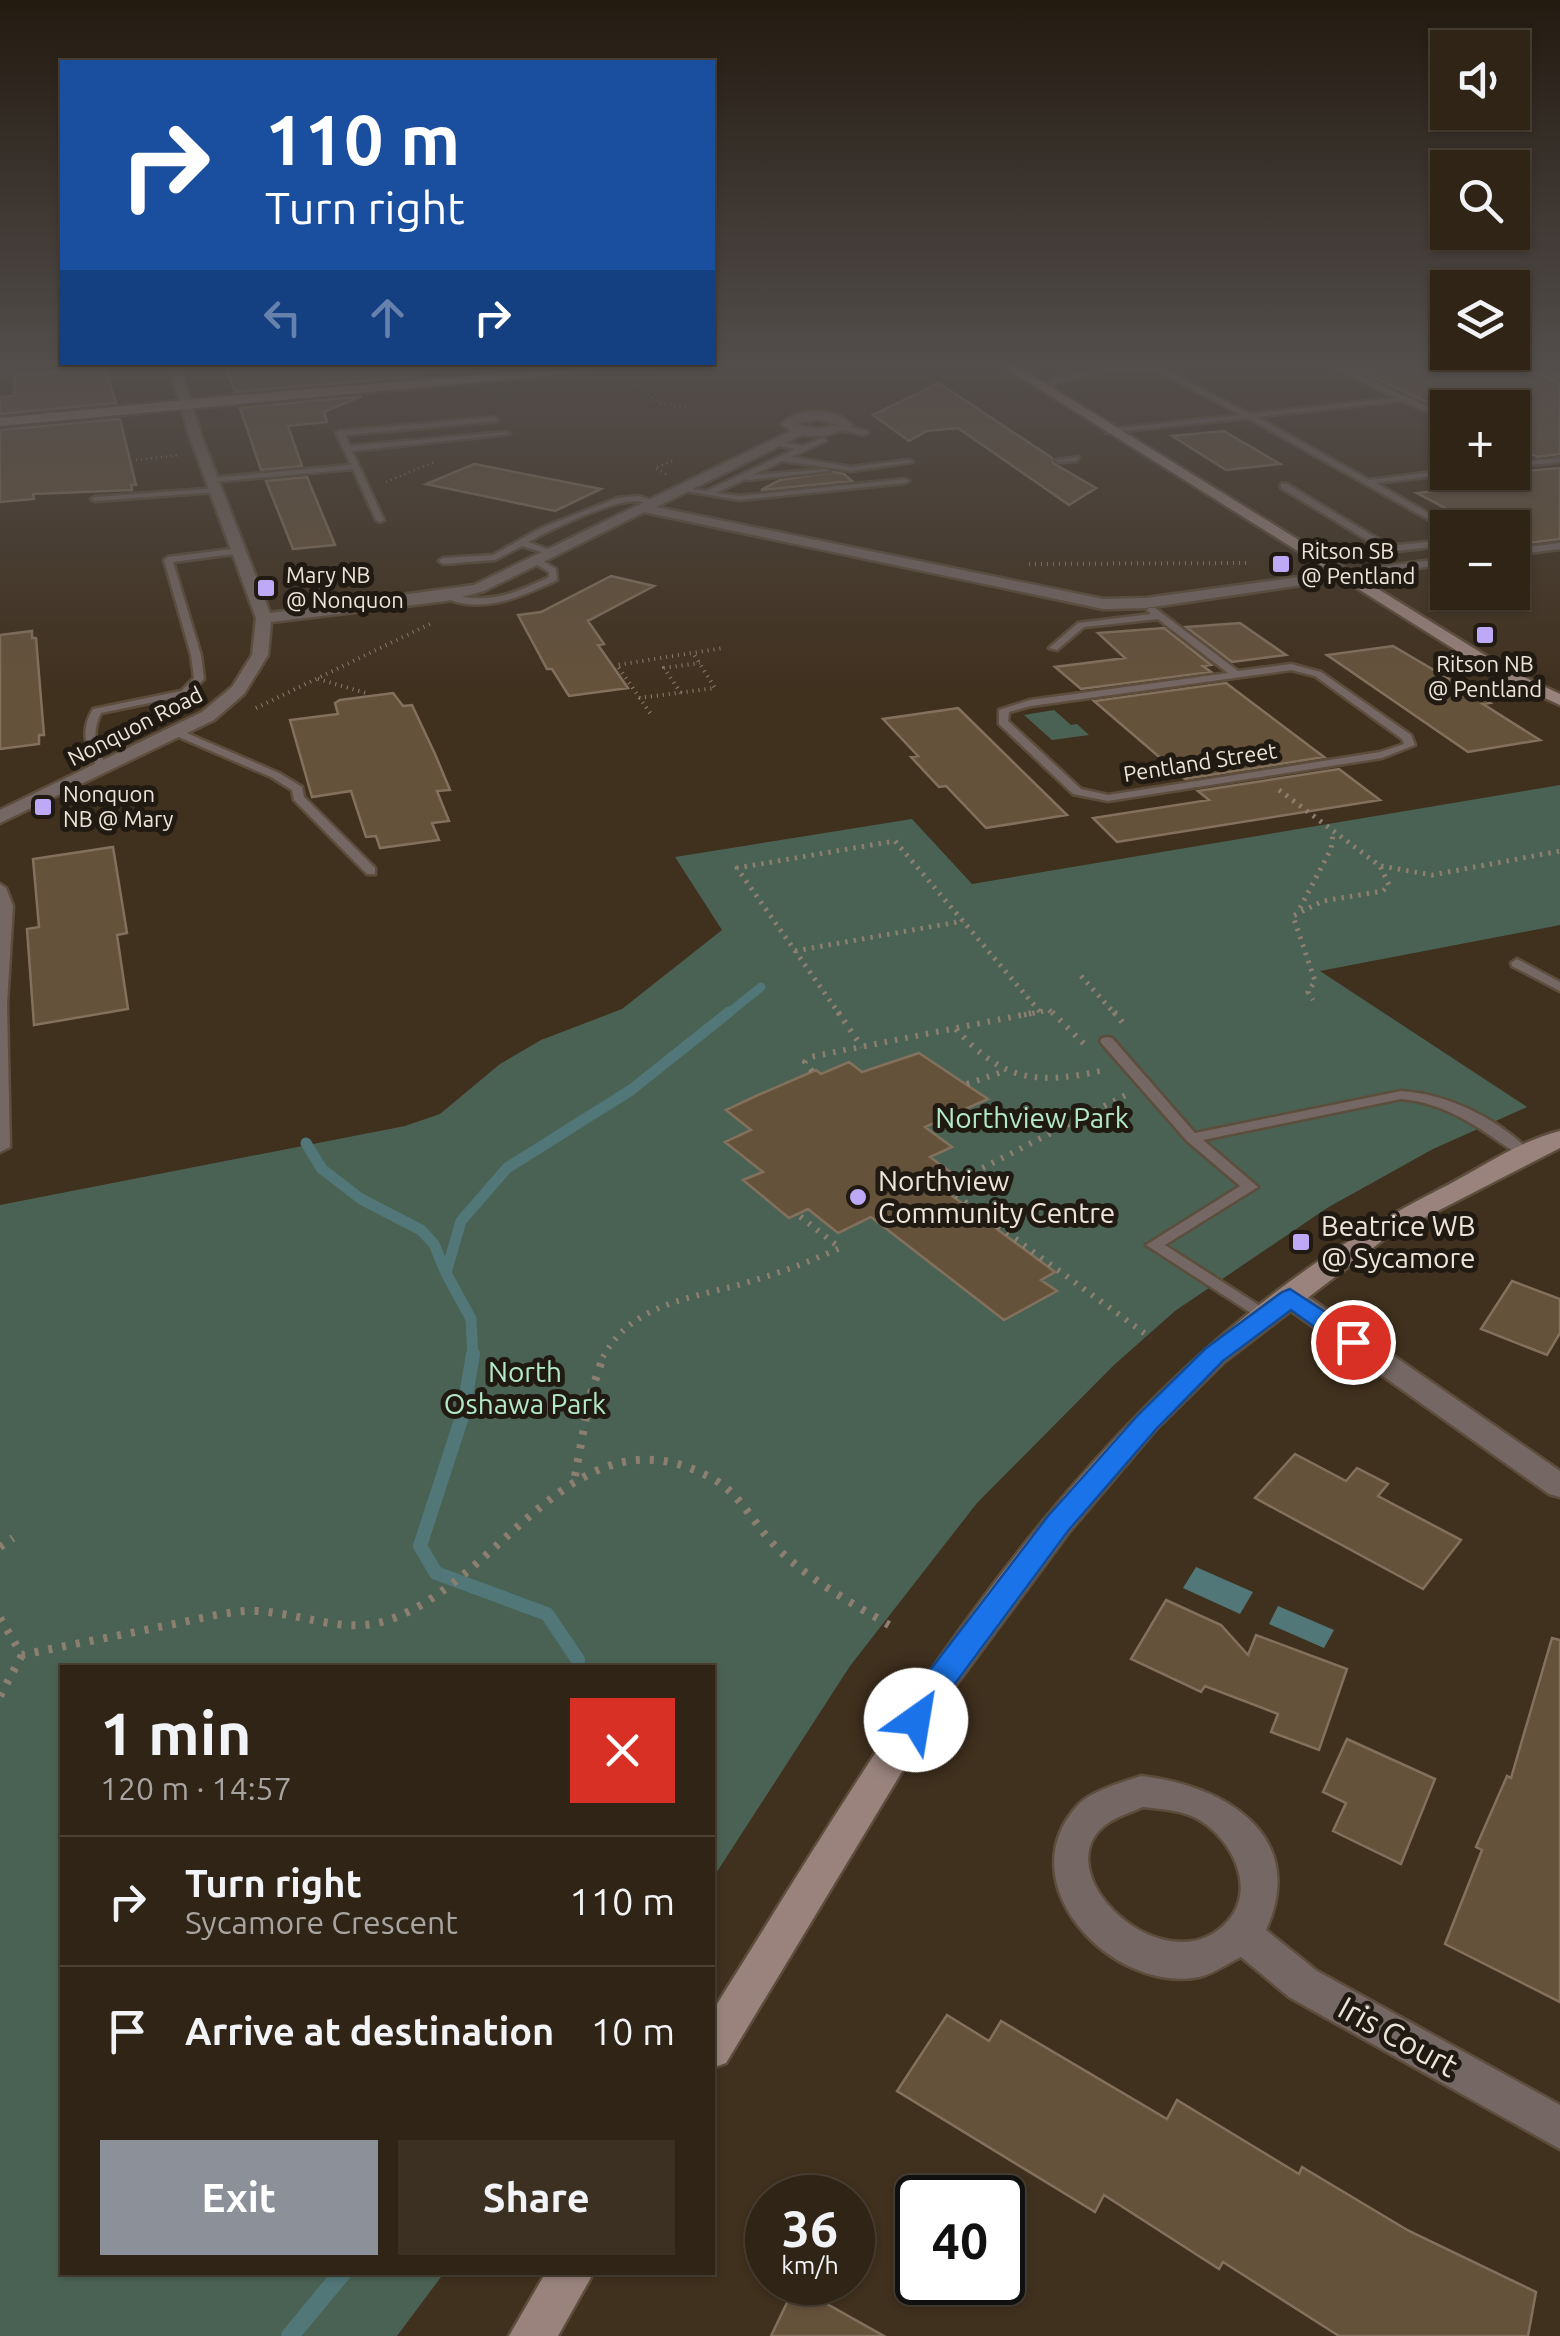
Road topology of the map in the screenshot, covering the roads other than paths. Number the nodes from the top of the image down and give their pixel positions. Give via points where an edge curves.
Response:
1 (209, 471) edge
2 (298, 471) edge
3 (356, 471) edge
4 (720, 471) edge
5 (725, 471) edge
6 (756, 471) edge
7 (823, 471) edge
8 (1173, 471) edge
9 (1350, 471) edge
10 (1430, 474) edge
11 (744, 477) junction
12 (904, 481) dead end
13 (213, 482) junction
14 (1370, 482) junction
15 (1284, 486) dead end
16 (684, 490) junction
17 (707, 494) junction
18 (95, 499) dead end
19 (652, 506) junction
20 (1430, 516) edge
21 (380, 520) dead end
22 (1430, 544) edge
23 (516, 545) junction
24 (1560, 546) edge
25 (1530, 550) edge
26 (239, 551) junction
27 (552, 554) junction
28 (446, 558) dead end
29 (536, 561) junction
30 (1430, 564) edge
31 (1342, 576) junction
32 (446, 596) junction
33 (1146, 603) junction
34 (1158, 616) junction
35 (264, 618) junction
36 (1054, 648) dead end
37 (1233, 672) junction
38 (1503, 673) junction
39 (1560, 700) edge
40 (1560, 718) edge
41 (185, 736) junction
42 (104, 768) junction
43 (0, 817) edge
44 (371, 871) dead end
45 (0, 888) edge
46 (1517, 963) dead end
47 (1560, 987) edge
48 (1107, 1041) dead end
49 (1192, 1138) junction
50 (1560, 1138) edge
51 (0, 1148) edge
52 (1524, 1154) junction
53 (1278, 1307) junction
54 (1560, 1486) edge
55 (1243, 1935) junction
56 (715, 2044) edge
57 (1560, 2128) edge
58 (570, 2275) edge
59 (532, 2336) edge

1 - 13 street
2 - 13 lane
3 - 21 lane
4 - 16 street
5 - 11 lane
6 - 11 lane
7 - 11 lane
8 - 31 main road
9 - 14 lane
10 - 14 lane
11 - 17 lane
12 - 17 lane via 739,498
13 - 18 lane
13 - 26 street
14 - 20 lane
15 - 22 lane via 1380,544
16 - 17 lane
16 - 19 street
19 - 23 lane via 638,498 620,500
19 - 27 street
19 - 33 street via 1104,604
23 - 27 lane
23 - 28 lane
24 - 25 lane
26 - 35 street
26 - 42 lane via 168,560 199,679 174,696 96,712 88,728 90,746
27 - 29 street
29 - 32 street
29 - 32 lane via 554,578 506,600 472,604
30 - 31 lane
31 - 33 street
31 - 38 main road
32 - 35 street
33 - 34 lane
34 - 36 lane via 1081,625
34 - 37 lane
35 - 41 street, Nonquon Road via 260,655 238,690
37 - 37 lane, Pentland Street via 1014,706 1004,710 1003,722 1067,784 1092,796 1261,776 1410,745 1307,669
38 - 39 main road
38 - 40 main road
41 - 42 street, Nonquon Road
41 - 44 lane via 298,790 298,798
42 - 43 street, Nonquon Road
45 - 51 lane via 7,906
46 - 47 lane
48 - 49 lane
49 - 52 lane via 1429,1095
49 - 53 lane via 1250,1187 1154,1244
50 - 52 main road
52 - 53 main road via 1378,1231
53 - 54 street
53 - 56 main road via 1214,1355 1147,1421 1058,1524 935,1687
55 - 55 street via 1257,1910 1260,1881 1242,1836 1217,1812 1187,1797 1140,1791 1111,1798 1075,1833 1069,1856 1073,1886 1087,1914 1112,1938 1144,1954 1201,1958
55 - 57 street, Iris Court via 1303,1984
58 - 59 main road

